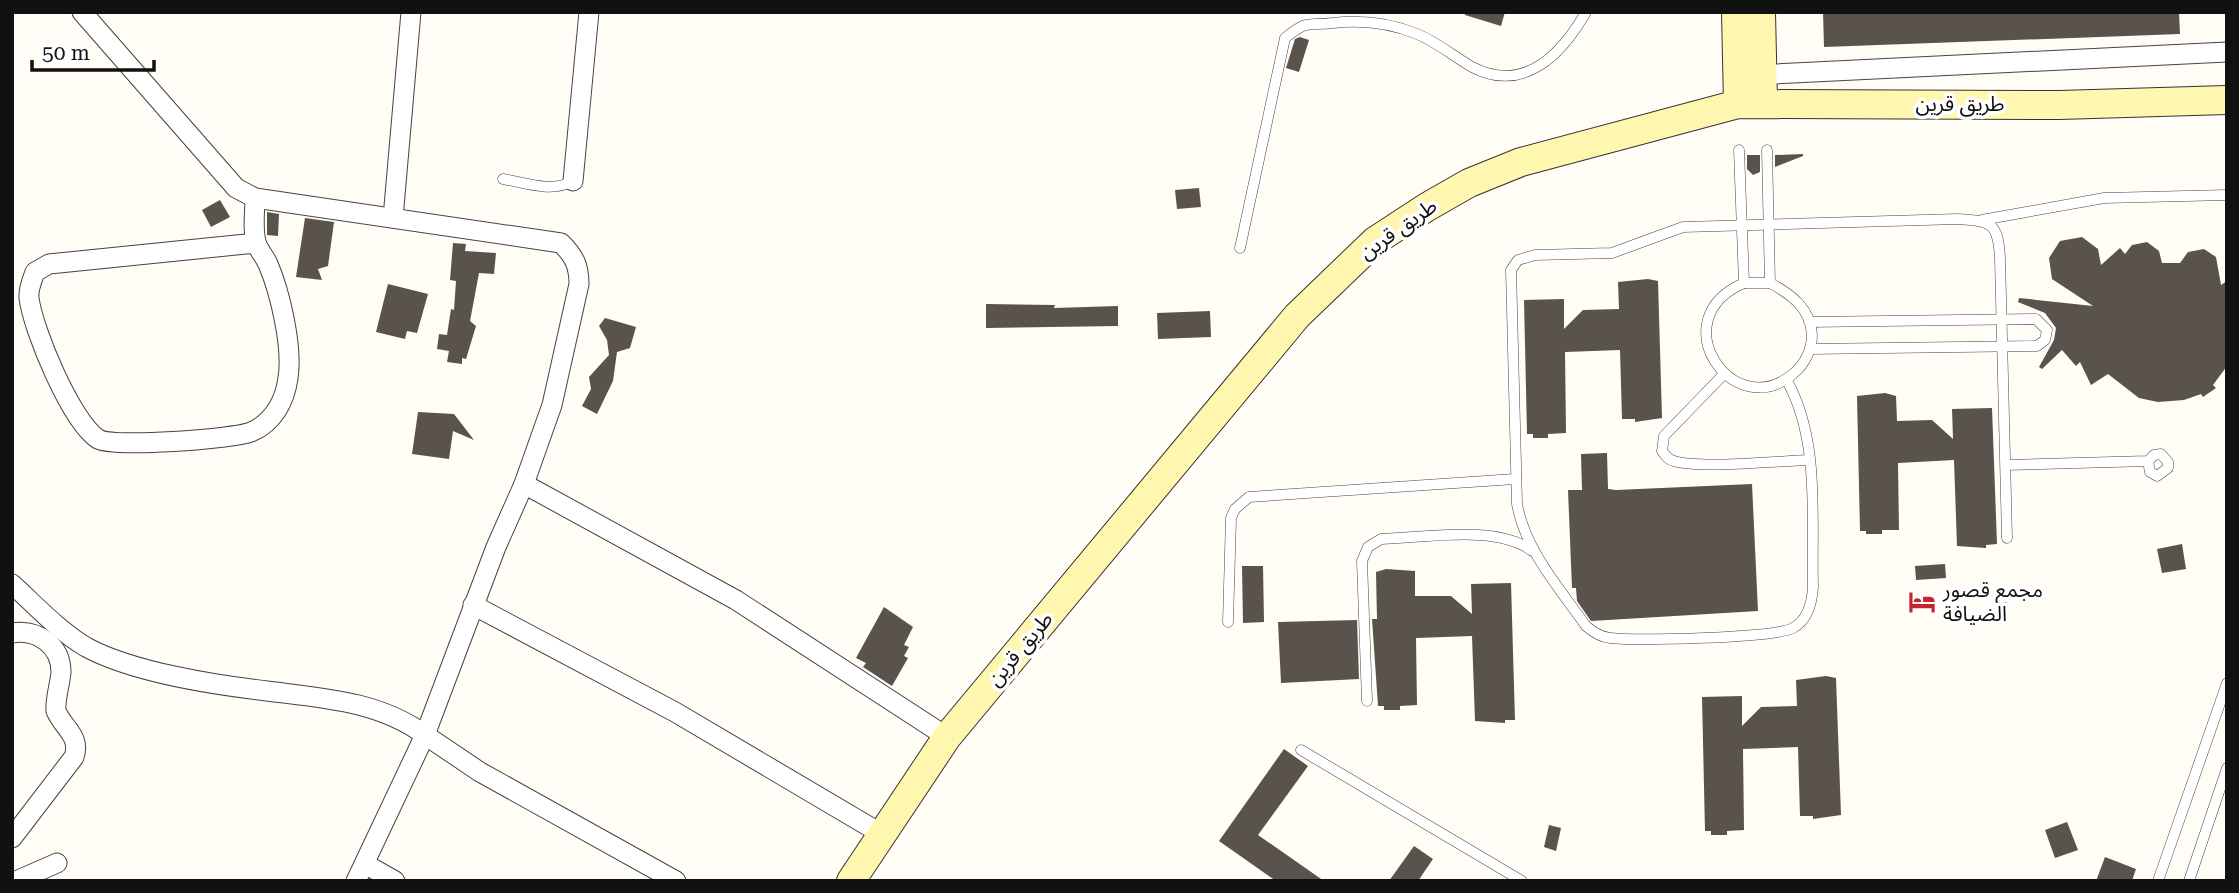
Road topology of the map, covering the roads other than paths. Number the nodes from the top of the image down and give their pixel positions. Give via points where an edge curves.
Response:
1 (82, 12) edge
2 (411, 12) edge
3 (589, 12) edge
4 (1586, 12) edge
5 (1737, 12) edge
6 (1761, 12) edge
7 (2227, 52) edge
8 (1750, 75) junction
9 (2227, 100) edge
10 (1750, 103) junction
11 (1739, 150) dead end
12 (1766, 150) dead end
13 (503, 179) dead end
14 (573, 181) joint
15 (2227, 195) edge
16 (255, 198) junction
17 (393, 218) junction
18 (1982, 220) junction
19 (1769, 224) junction
20 (1742, 225) junction
21 (256, 243) junction
22 (1240, 248) dead end
23 (1770, 283) junction
24 (1744, 284) junction
25 (2002, 320) junction
26 (1810, 322) junction
27 (2003, 346) junction
28 (1810, 349) junction
29 (1724, 374) junction
30 (1786, 379) junction
31 (1809, 460) junction
32 (2148, 461) dead end
33 (2006, 465) junction
34 (1515, 479) junction
35 (524, 484) junction
36 (2007, 538) dead end
37 (1535, 554) junction
38 (12, 584) edge
39 (473, 605) junction
40 (1228, 622) dead end
41 (12, 634) edge
42 (2227, 683) edge
43 (1367, 701) dead end
44 (425, 735) junction
45 (947, 737) junction
46 (1301, 750) dead end
47 (2227, 768) edge
48 (880, 833) junction
49 (12, 838) edge
50 (57, 863) dead end
51 (360, 872) edge
52 (16, 881) edge
53 (394, 881) edge
54 (676, 881) edge
55 (851, 881) edge
56 (1522, 881) edge
57 (2158, 881) edge
58 (2189, 881) edge

1 - 16 street via 223,177
2 - 17 street
3 - 14 street
4 - 22 lane via 1542,67 1515,76 1473,67 1428,40 1390,26 1353,20 1305,22 1285,38
5 - 8 street
6 - 8 street
7 - 8 street
8 - 10 street
9 - 10 street, طريق قرين via 2059,105
10 - 45 street, طريق قرين via 1521,162 1469,183 1375,241 1297,316
11 - 20 lane
12 - 19 lane
13 - 14 lane via 563,187
15 - 18 lane via 2104,198
16 - 17 street
16 - 21 street
17 - 35 street via 561,243 574,256 579,284 552,405
18 - 19 lane
18 - 25 lane via 1993,226 1999,238
19 - 20 lane
19 - 23 lane
20 - 24 lane
20 - 34 lane via 1683,227 1612,253 1535,255 1518,260 1511,271
21 - 21 street via 281,300 286,336 288,377 274,417 251,432 220,438 100,440 82,423 36,330 28,295 35,272 49,264
23 - 24 lane
23 - 26 lane via 1794,299
24 - 29 lane via 1723,296 1708,320 1708,351
25 - 26 lane
25 - 27 lane
25 - 27 lane via 2036,319 2047,330 2045,340 2037,346
26 - 28 lane
27 - 28 lane
27 - 33 lane
28 - 30 lane via 1805,361
29 - 30 lane via 1748,386 1762,387
29 - 31 lane via 1664,436 1662,451 1667,458 1699,463
30 - 31 lane via 1803,414
31 - 37 lane via 1812,599 1803,621 1785,632 1608,638 1586,626
32 - 33 lane
33 - 36 lane
34 - 37 lane via 1519,516
34 - 40 lane via 1249,497 1231,518
35 - 39 street
35 - 45 street via 736,600
37 - 43 lane via 1514,539 1493,536 1381,539 1368,547 1362,561
38 - 44 street via 86,647 132,665 240,688 348,701 387,714
39 - 44 street
39 - 48 street via 675,712
41 - 49 street via 28,631 55,652 61,674 56,711 76,739 77,748
42 - 57 lane
44 - 51 street
44 - 54 street via 480,772
45 - 48 street, طريق قرين
46 - 56 lane
47 - 58 lane
48 - 55 street, طريق قرين
50 - 52 street
51 - 53 street

